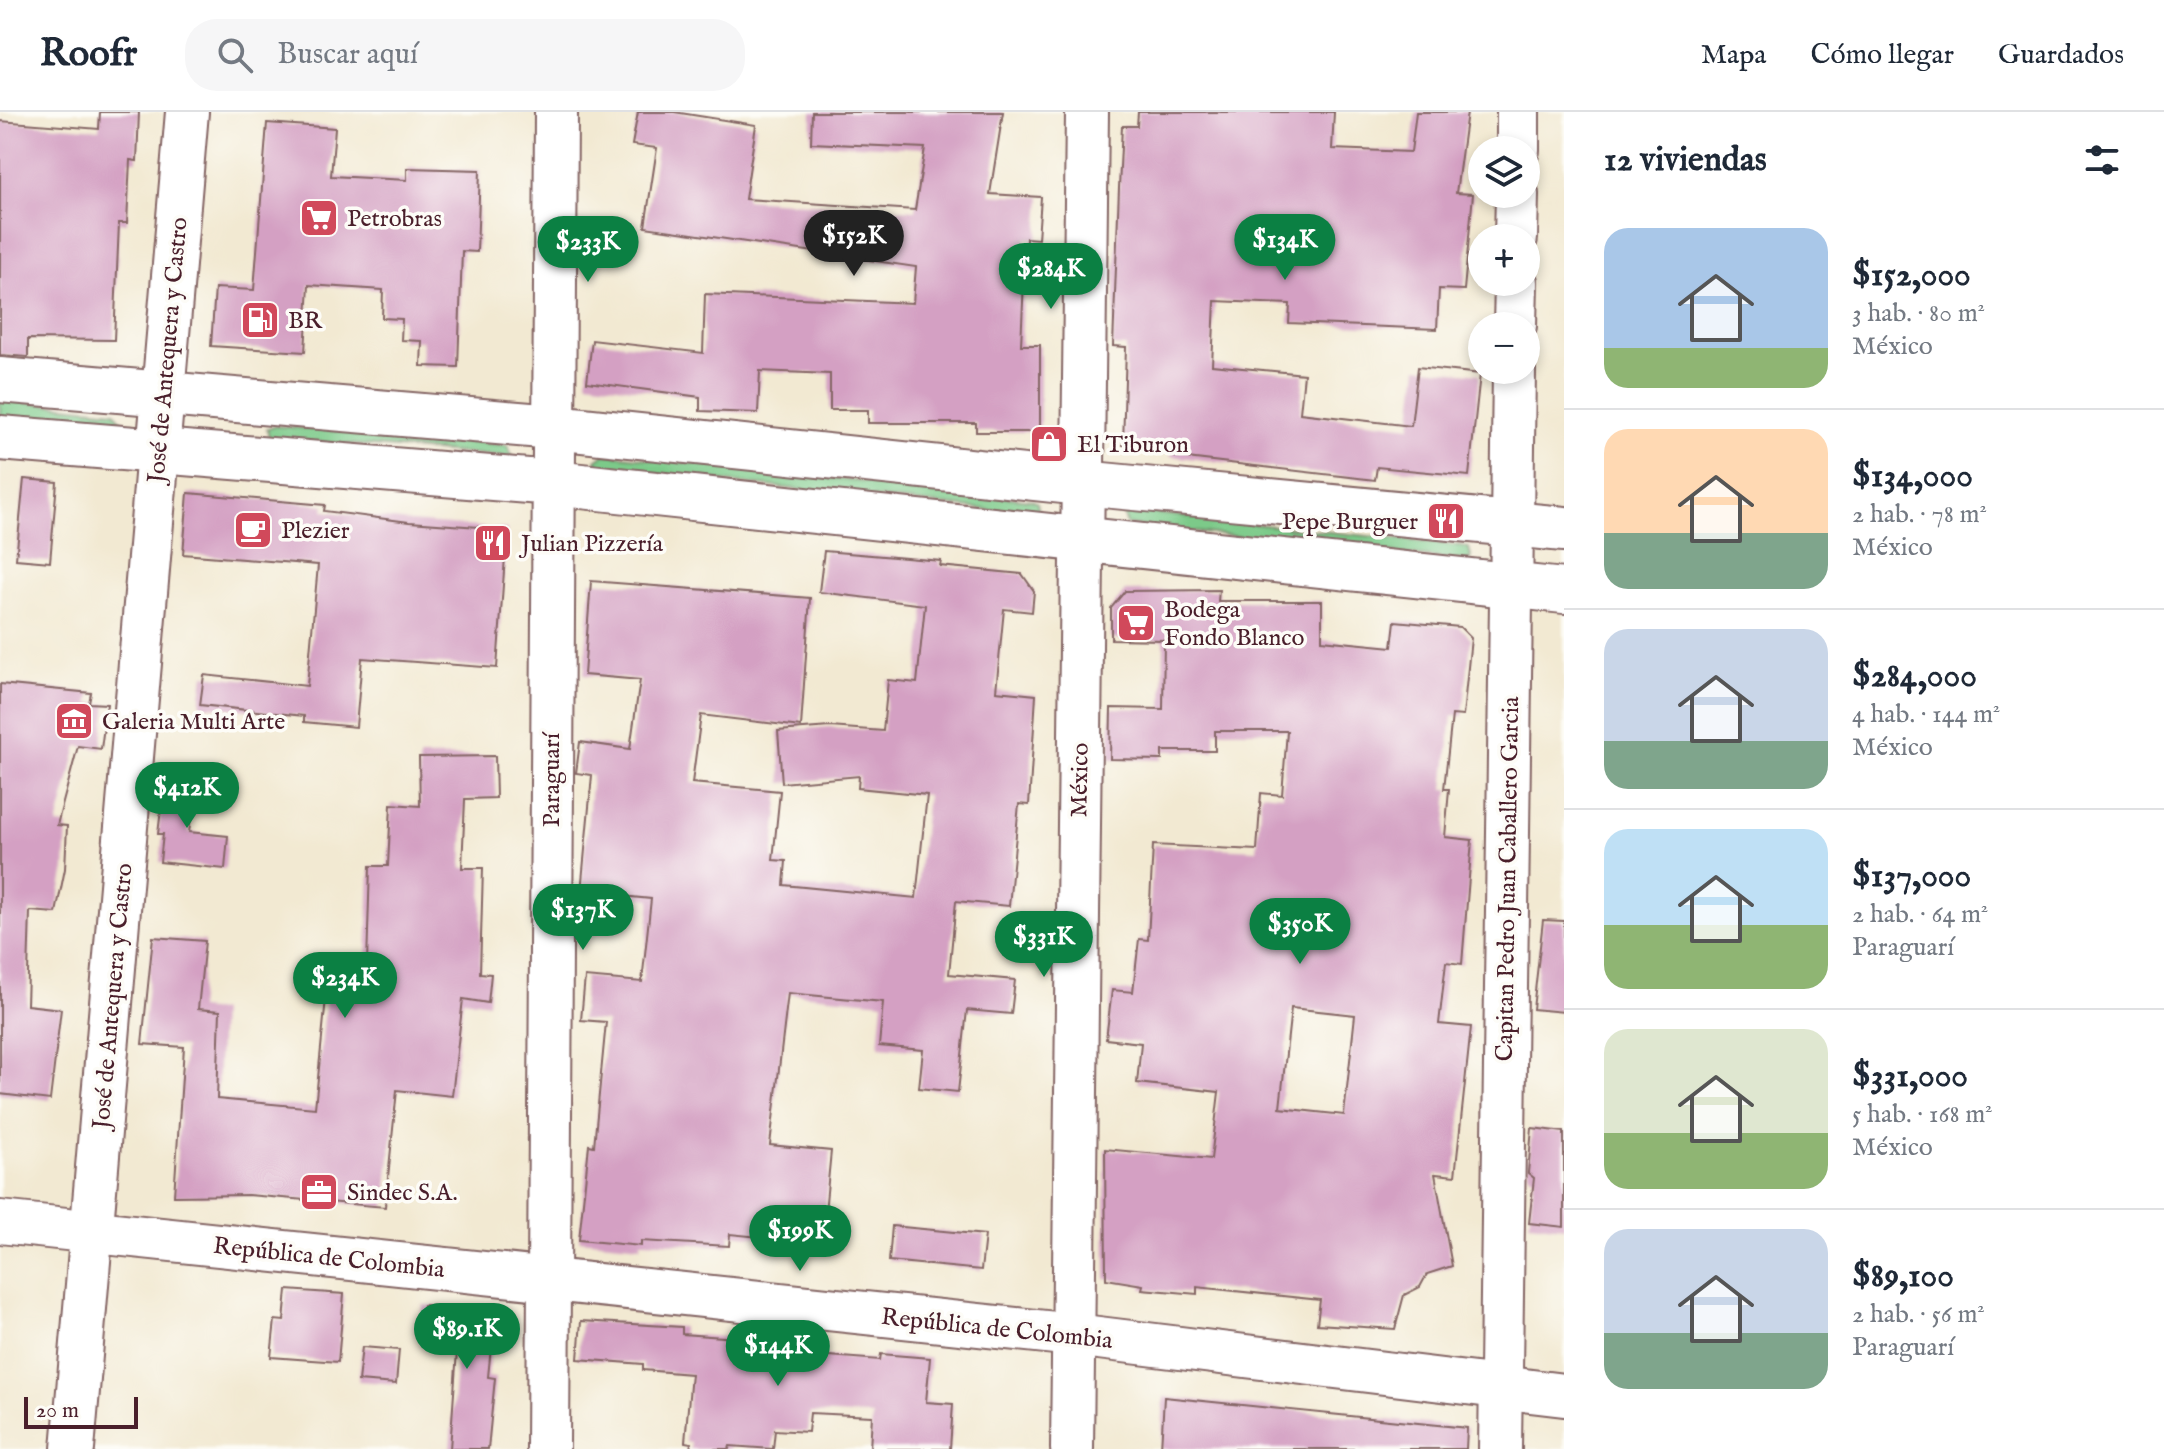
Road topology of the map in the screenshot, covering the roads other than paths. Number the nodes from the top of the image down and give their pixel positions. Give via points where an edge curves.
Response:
1 (187, 112) edge
2 (556, 112) edge
3 (1087, 112) edge
4 (1518, 112) edge
5 (1518, 136) edge
6 (0, 380) edge
7 (1514, 384) edge
8 (163, 395) junction
9 (554, 427) junction
10 (0, 438) edge
11 (158, 452) junction
12 (553, 483) junction
13 (1082, 483) junction
14 (1512, 524) junction
15 (1564, 529) edge
16 (1081, 539) junction
17 (1511, 585) junction
18 (1564, 591) edge
19 (0, 1222) edge
20 (91, 1232) junction
21 (548, 1281) junction
22 (1074, 1335) junction
23 (1500, 1388) junction
24 (1564, 1395) edge
25 (73, 1449) edge
26 (548, 1449) edge
27 (1072, 1449) edge
28 (1500, 1449) edge

1 - 8 street, José de Antequera y Castro
2 - 9 street, Paraguarí
3 - 13 street, México
4 - 5 street
6 - 8 main road
7 - 14 street, Capitan Pedro Juan Caballero Garcia
8 - 9 main road
8 - 11 street, José de Antequera y Castro
9 - 12 street, Paraguarí
9 - 13 main road
10 - 11 main road
11 - 12 main road
11 - 20 street, José de Antequera y Castro
12 - 16 main road
12 - 21 street, Paraguarí
13 - 14 main road
13 - 16 street, México
14 - 15 main road
14 - 17 street, Capitan Pedro Juan Caballero Garcia
16 - 17 main road
16 - 22 street, México
17 - 18 main road
17 - 23 street, Capitan Pedro Juan Caballero Garcia
19 - 20 street, República de Colombia
20 - 21 street, República de Colombia
20 - 25 street, José de Antequera y Castro
21 - 22 street, República de Colombia
21 - 26 street, Paraguarí
22 - 23 street, República de Colombia
22 - 27 street, México
23 - 24 street, República de Colombia
23 - 28 street, Capitan Pedro Juan Caballero Garcia

